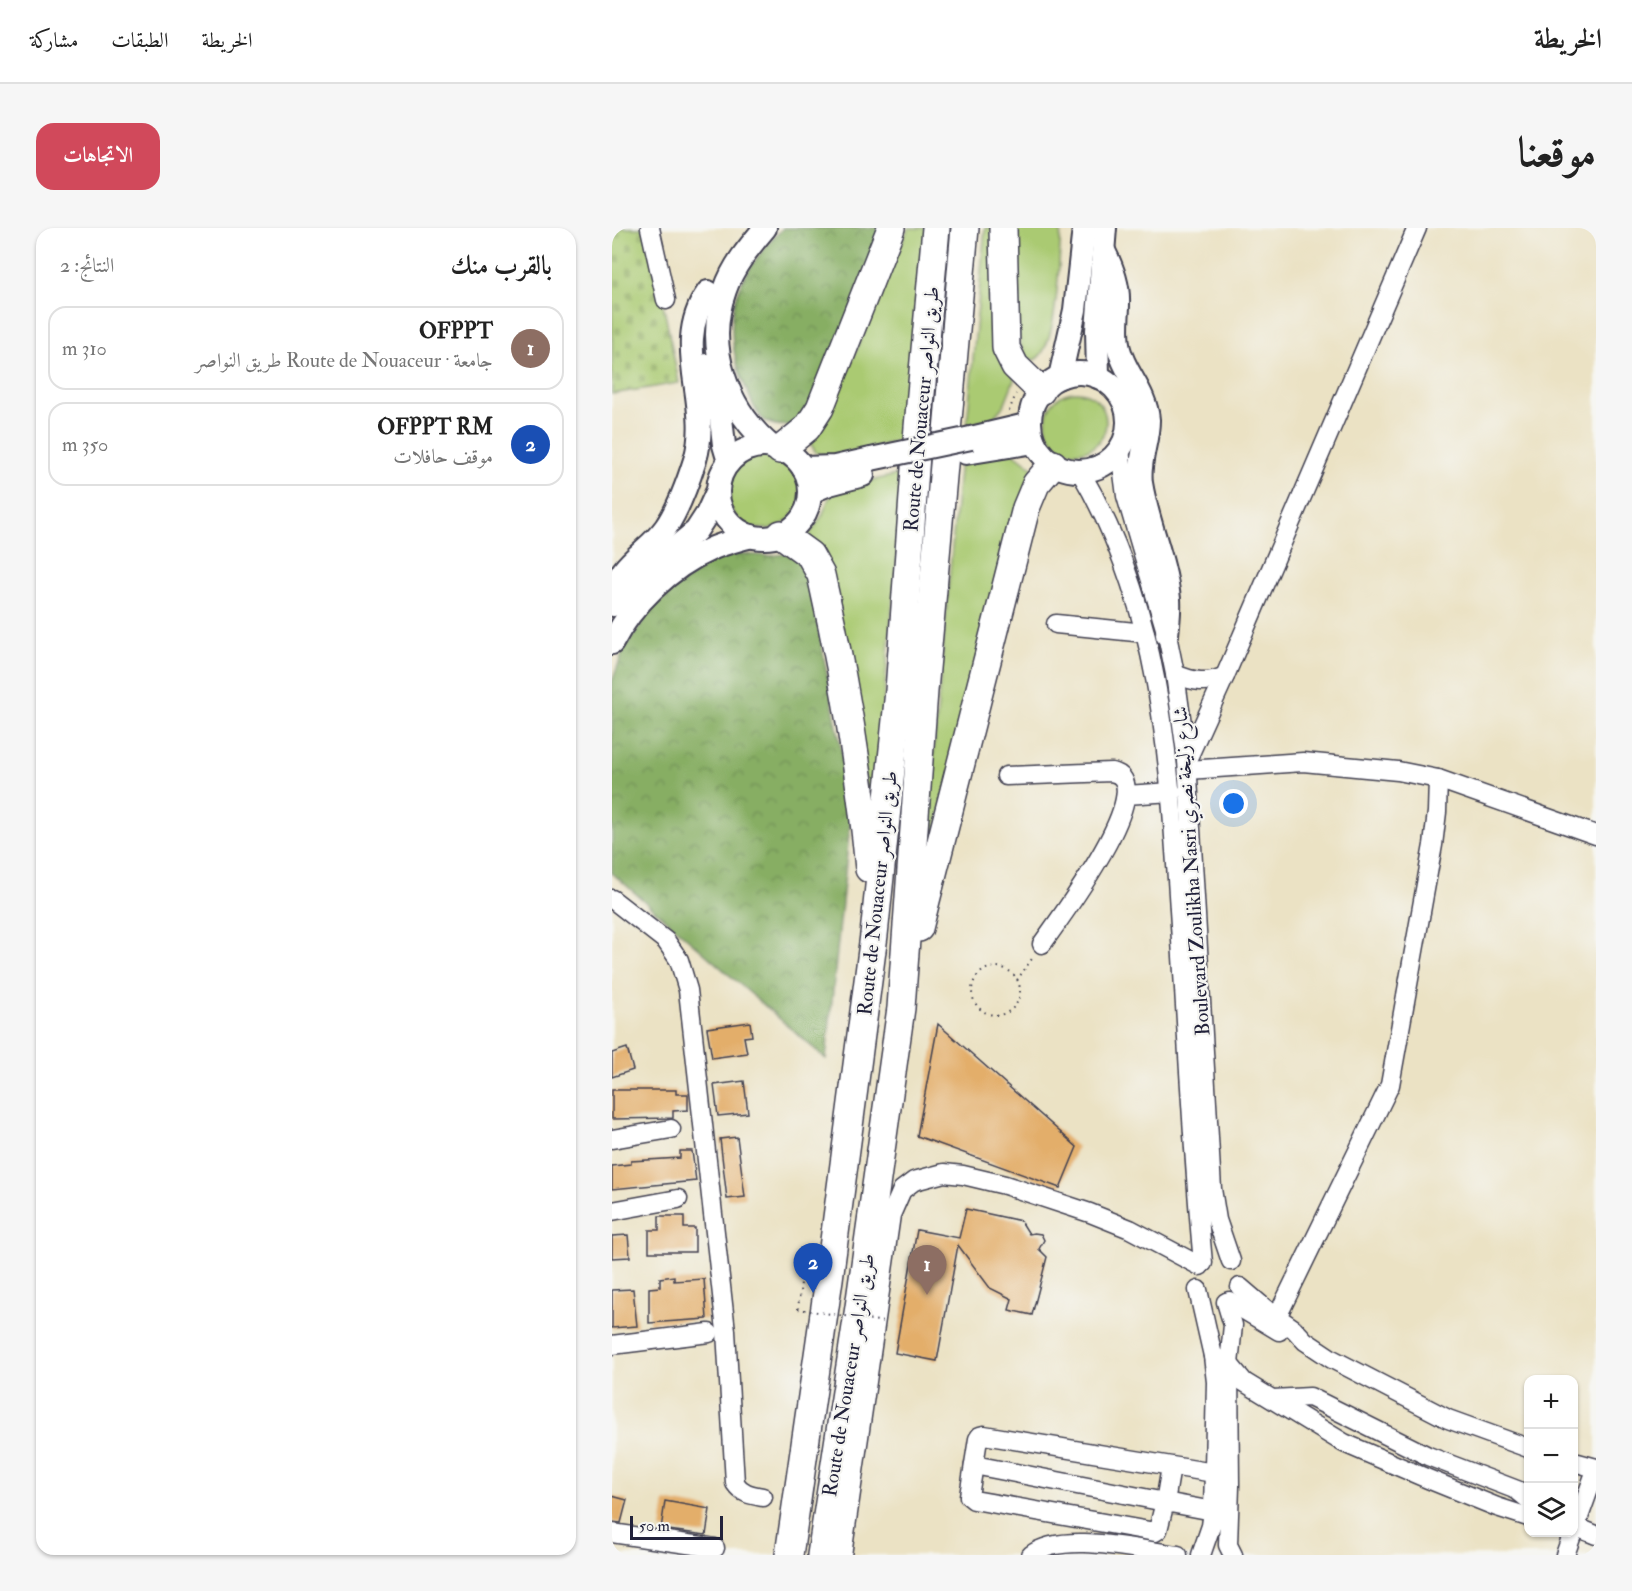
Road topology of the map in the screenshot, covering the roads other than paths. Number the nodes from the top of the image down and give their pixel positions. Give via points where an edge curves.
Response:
1 (650, 228) edge
2 (746, 228) edge
3 (765, 228) edge
4 (891, 228) edge
5 (936, 228) edge
6 (965, 228) edge
7 (1003, 228) edge
8 (1084, 228) edge
9 (1105, 228) edge
10 (1417, 228) edge
11 (1104, 251) junction
12 (708, 292) junction
13 (666, 300) dead end
14 (1098, 377) junction
15 (1040, 385) junction
16 (1024, 432) junction
17 (776, 449) junction
18 (1120, 450) junction
19 (729, 462) junction
20 (1053, 464) junction
21 (873, 466) junction
22 (803, 468) junction
23 (1080, 471) junction
24 (718, 490) junction
25 (810, 492) junction
26 (781, 534) junction
27 (751, 536) junction
28 (612, 599) edge
29 (612, 606) edge
30 (1056, 624) dead end
31 (1156, 634) junction
32 (612, 644) edge
33 (1175, 674) junction
34 (1225, 676) junction
35 (1188, 765) junction
36 (1006, 776) dead end
37 (1438, 779) junction
38 (1172, 792) junction
39 (1126, 795) junction
40 (1596, 835) edge
41 (612, 899) edge
42 (874, 935) junction
43 (1042, 944) road end
44 (901, 1008) junction
45 (672, 1129) dead end
46 (612, 1139) edge
47 (678, 1199) dead end
48 (612, 1211) edge
49 (1231, 1261) junction
50 (1199, 1276) junction
51 (1232, 1296) junction
52 (1277, 1317) junction
53 (709, 1332) dead end
54 (1305, 1341) junction
55 (612, 1345) edge
56 (1221, 1360) junction
57 (1273, 1399) junction
58 (1524, 1447) edge
59 (1578, 1463) edge
60 (974, 1466) junction
61 (1171, 1467) junction
62 (1596, 1469) edge
63 (1214, 1473) junction
64 (1524, 1496) edge
65 (764, 1497) dead end
66 (1165, 1502) junction
67 (1213, 1511) junction
68 (1524, 1516) edge
69 (1578, 1518) edge
70 (1578, 1530) edge
71 (612, 1533) edge
72 (1596, 1535) edge
73 (1571, 1537) edge
74 (715, 1548) dead end
75 (1226, 1552) edge
76 (789, 1555) edge
77 (821, 1555) edge
78 (842, 1555) edge
79 (1031, 1555) edge
80 (1178, 1555) edge
81 (1201, 1555) edge
82 (1565, 1555) edge

1 - 13 street
2 - 12 main road via 726,254
3 - 17 main road via 740,259 725,289 718,316 717,345 722,372 738,410 752,429
4 - 17 highway via 820,408 807,428
5 - 42 highway, Route de Nouaceur طريق النواصر
6 - 44 highway, Route de Nouaceur طريق النواصر via 924,691
7 - 15 highway via 1006,348 1015,366
8 - 15 main road via 1076,310
9 - 11 main road
10 - 34 street
11 - 14 main road via 1097,330
11 - 31 main road via 1118,291 1118,347 1147,411 1140,477 1167,586 1169,614
12 - 19 main road via 702,320 703,348
12 - 28 main road via 695,315 692,334 700,424 695,460 666,527 621,572
14 - 15 main road via 1073,374
14 - 18 main road via 1114,388 1125,404 1128,423
15 - 16 main road
16 - 20 main road
16 - 21 main road, bridge
17 - 19 main road via 747,449
17 - 22 main road
18 - 23 main road via 1103,466
18 - 31 street, Boulevard Zoulikha Nasri شارع زليخة نصري
19 - 24 main road
20 - 23 main road
20 - 44 highway via 1036,483 1026,508
21 - 22 main road
21 - 25 main road
22 - 25 main road
23 - 31 street, Boulevard Zoulikha Nasri شارع زليخة نصري via 1107,520
24 - 27 main road via 724,516 736,529
24 - 29 main road via 696,531 628,587
25 - 26 main road via 803,516
26 - 27 main road
26 - 42 highway via 810,555 821,576 862,798
27 - 32 main road via 697,556 652,589 634,608
28 - 29 main road
30 - 31 street
31 - 33 street, Boulevard Zoulikha Nasri شارع زليخة نصري
31 - 38 street, Boulevard Zoulikha Nasri شارع زليخة نصري via 1156,674
33 - 34 street via 1196,682
33 - 35 street, Boulevard Zoulikha Nasri شارع زليخة نصري
34 - 35 street
35 - 37 street via 1303,762
35 - 49 street, Boulevard Zoulikha Nasri شارع زليخة نصري via 1212,1189 1217,1220
36 - 39 street via 1111,772 1123,778
37 - 40 street
37 - 52 street via 1433,845 1390,1085
38 - 39 street
38 - 50 street, Boulevard Zoulikha Nasri شارع زليخة نصري
39 - 43 street via 1106,848
41 - 65 street via 666,941 679,960 688,990 726,1331 735,1483 740,1490
42 - 76 highway, Route de Nouaceur طريق النواصر
44 - 77 highway, Route de Nouaceur طريق النواصر
45 - 46 street
47 - 48 street
49 - 50 street via 1215,1258
49 - 51 street via 1240,1275
50 - 51 street via 1209,1301
50 - 56 street, Boulevard Zoulikha Nasri شارع زليخة نصري
50 - 78 street via 1170,1252 1130,1229 1005,1185 944,1173 914,1181 902,1190 891,1215
51 - 52 street
51 - 54 street via 1289,1337
51 - 56 street via 1233,1325
52 - 54 street
53 - 55 street
54 - 58 street via 1448,1419
56 - 57 street via 1244,1382
56 - 63 street via 1216,1382
56 - 75 street via 1230,1486
57 - 64 street via 1310,1397 1428,1456
57 - 68 street via 1344,1443
59 - 62 street
60 - 61 street via 978,1439 984,1435
60 - 66 street
60 - 66 street via 969,1496 974,1500 1155,1532
61 - 63 street
61 - 66 street
62 - 69 street
63 - 67 street
66 - 67 street
67 - 81 street
70 - 72 street
71 - 74 street
73 - 82 street
79 - 80 street via 1055,1545 1079,1543

